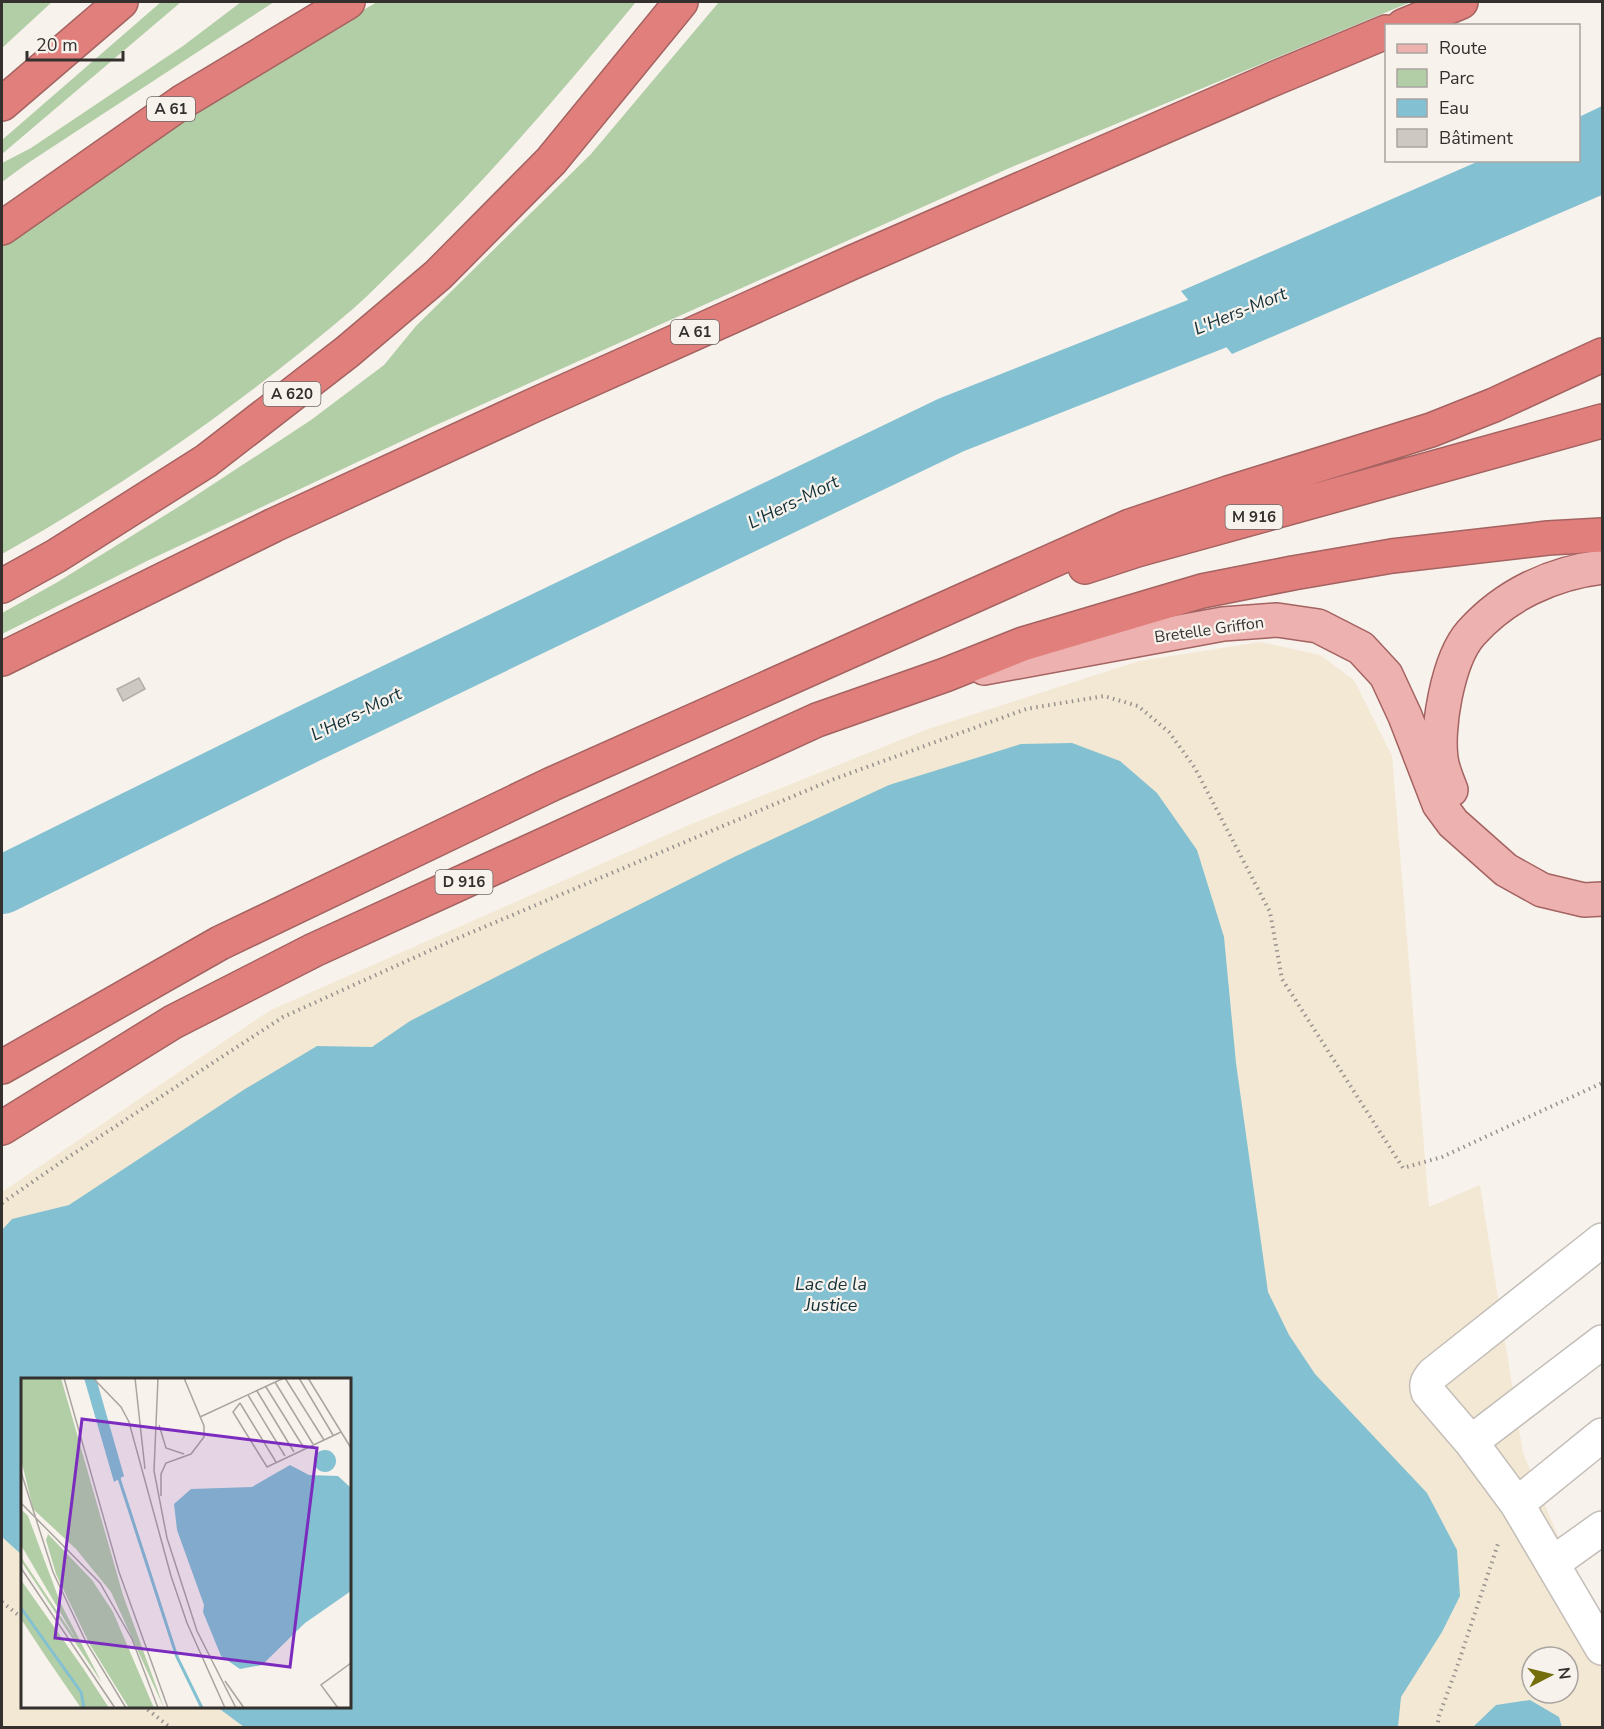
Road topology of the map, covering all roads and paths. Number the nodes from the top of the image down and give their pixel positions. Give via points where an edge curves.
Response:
1 (121, 2) edge
2 (348, 2) edge
3 (681, 2) edge
4 (1461, 2) edge
5 (1408, 24) edge
6 (1385, 32) edge
7 (2, 104) edge
8 (2, 228) edge
9 (1602, 355) edge
10 (1602, 421) edge
11 (1602, 536) edge
12 (1602, 567) edge
13 (2, 586) edge
14 (910, 626) junction
15 (2, 659) edge
16 (945, 675) junction
17 (1466, 834) junction
18 (1602, 899) edge
19 (2, 1067) edge
20 (1602, 1083) edge
21 (2, 1127) edge
22 (2, 1203) edge
23 (1602, 1240) edge
24 (1602, 1342) edge
25 (1602, 1434) edge
26 (1471, 1442) junction
27 (1517, 1504) junction
28 (1602, 1528) edge
29 (1498, 1536) dead end
30 (1553, 1563) junction
31 (2, 1602) edge
32 (21, 1617) edge
33 (1600, 1636) edge
34 (144, 1708) edge
35 (171, 1728) edge
36 (1437, 1728) edge

1 - 7 highway
2 - 8 highway, A 61 via 182,102
3 - 13 highway, A 620 via 551,161 438,275 347,352 206,461
4 - 5 highway
6 - 15 highway, A 61 via 853,261 532,406 274,525
9 - 14 highway via 1431,430 1130,526
10 - 14 highway, M 916 via 1137,550
11 - 16 highway via 1548,538 1392,556 1202,591 1023,644
12 - 17 main road, Bretelle Griffon via 1534,585 1504,604 1470,634 1455,662 1441,719 1442,763
14 - 19 highway via 552,784 220,943
16 - 17 main road, Bretelle Griffon via 1223,624 1277,620 1318,626 1361,648 1386,675 1439,804
16 - 21 highway, D 916 via 817,720 314,950 173,1022
17 - 18 main road, Bretelle Griffon via 1506,870 1542,890 1584,900
20 - 22 path via 1442,1158 1403,1168 1282,978 1270,912 1195,768 1168,732 1138,706 1104,696 1026,709 834,779 451,941 283,1017
23 - 26 lane via 1428,1380 1428,1392
24 - 26 lane
25 - 27 lane
26 - 27 lane
27 - 30 lane
28 - 30 lane
29 - 36 path via 1499,1544
30 - 33 lane
31 - 32 path
34 - 35 path

